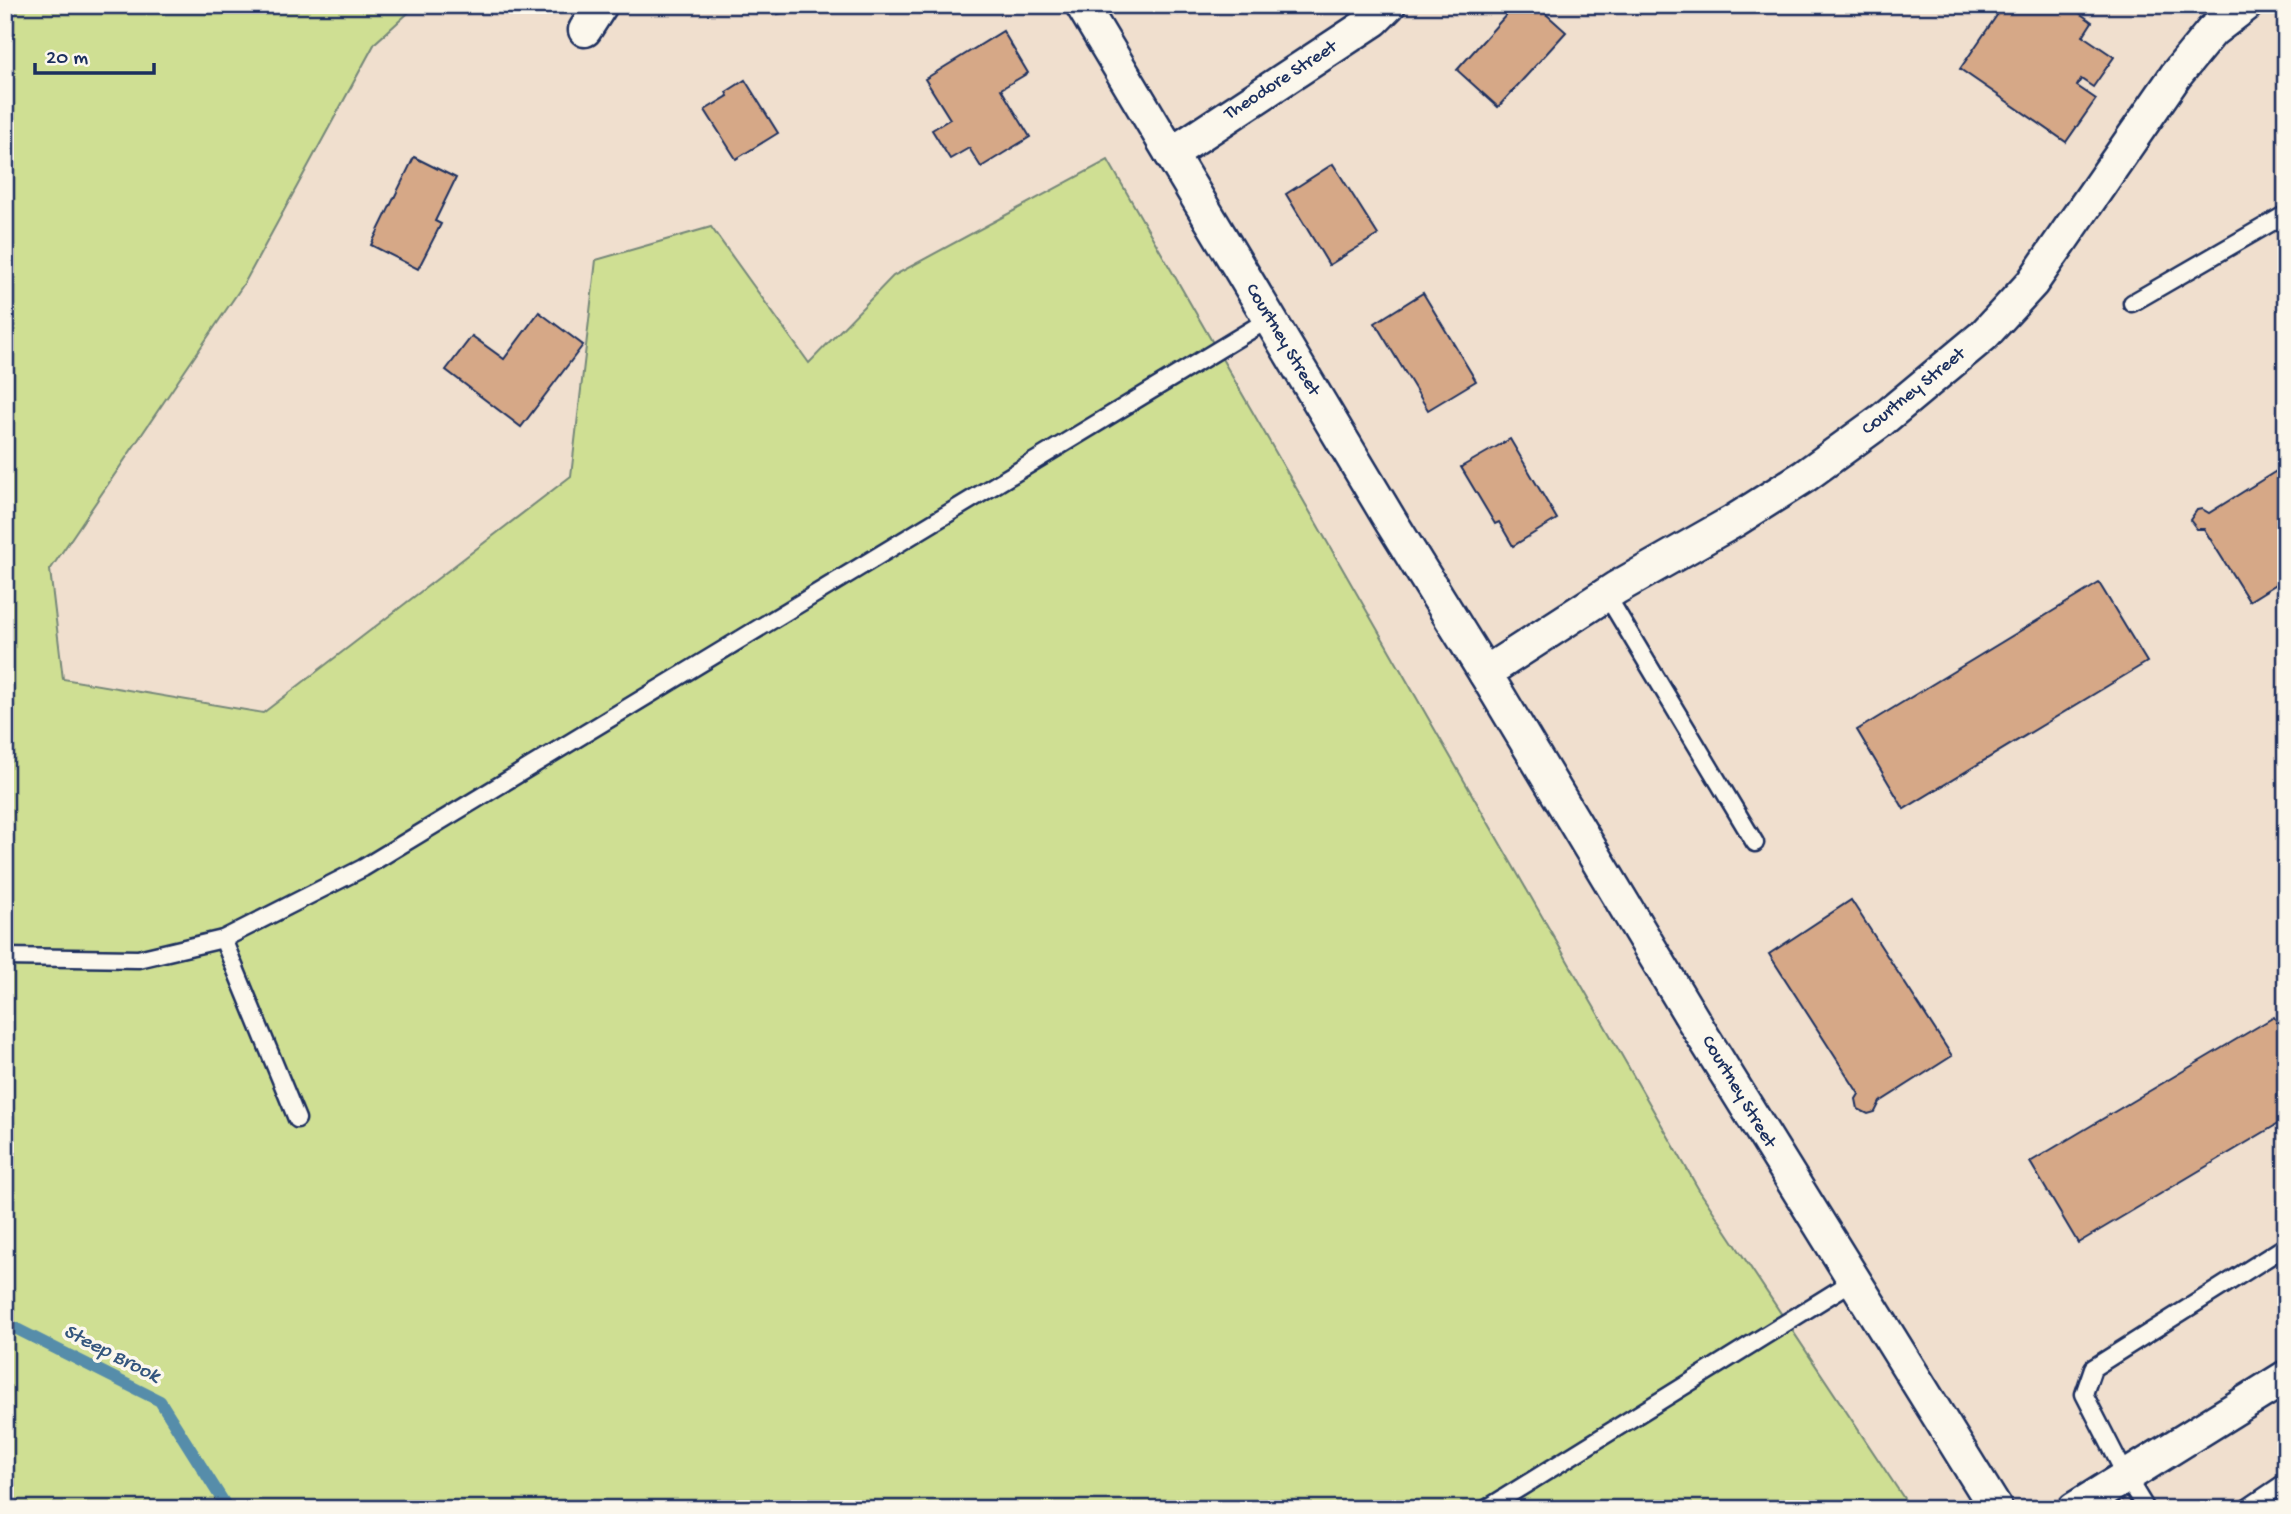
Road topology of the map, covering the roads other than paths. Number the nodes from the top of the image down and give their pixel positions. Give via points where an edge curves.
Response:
1 (1082, 5) edge
2 (1389, 5) edge
3 (2246, 5) edge
4 (1171, 154) junction
5 (2286, 214) edge
6 (2133, 303) dead end
7 (1269, 319) junction
8 (1606, 594) junction
9 (1485, 673) junction
10 (1755, 843) dead end
11 (223, 939) junction
12 (5, 957) edge
13 (297, 1119) dead end
14 (2286, 1246) edge
15 (1853, 1281) junction
16 (2286, 1377) edge
17 (2126, 1476) junction
18 (2286, 1482) edge
19 (1486, 1509) edge
20 (1996, 1509) edge
21 (2074, 1509) edge
22 (2146, 1509) edge
23 (2246, 1509) edge

1 - 4 street, Courtney Street
2 - 4 street, Theodore Street via 1374,20
3 - 8 street, Courtney Street via 2212,31 2176,75 2032,283 1984,335 1882,420 1805,476
4 - 7 street, Courtney Street
5 - 6 lane
7 - 9 street, Courtney Street
7 - 11 lane via 363,868
8 - 9 street, Courtney Street
8 - 10 lane
9 - 15 street, Courtney Street
11 - 12 lane via 138,959
11 - 13 lane
14 - 17 lane via 2093,1368 2084,1394
15 - 19 lane
15 - 20 street, Courtney Street
16 - 17 street
17 - 21 street
17 - 22 lane
18 - 23 lane

